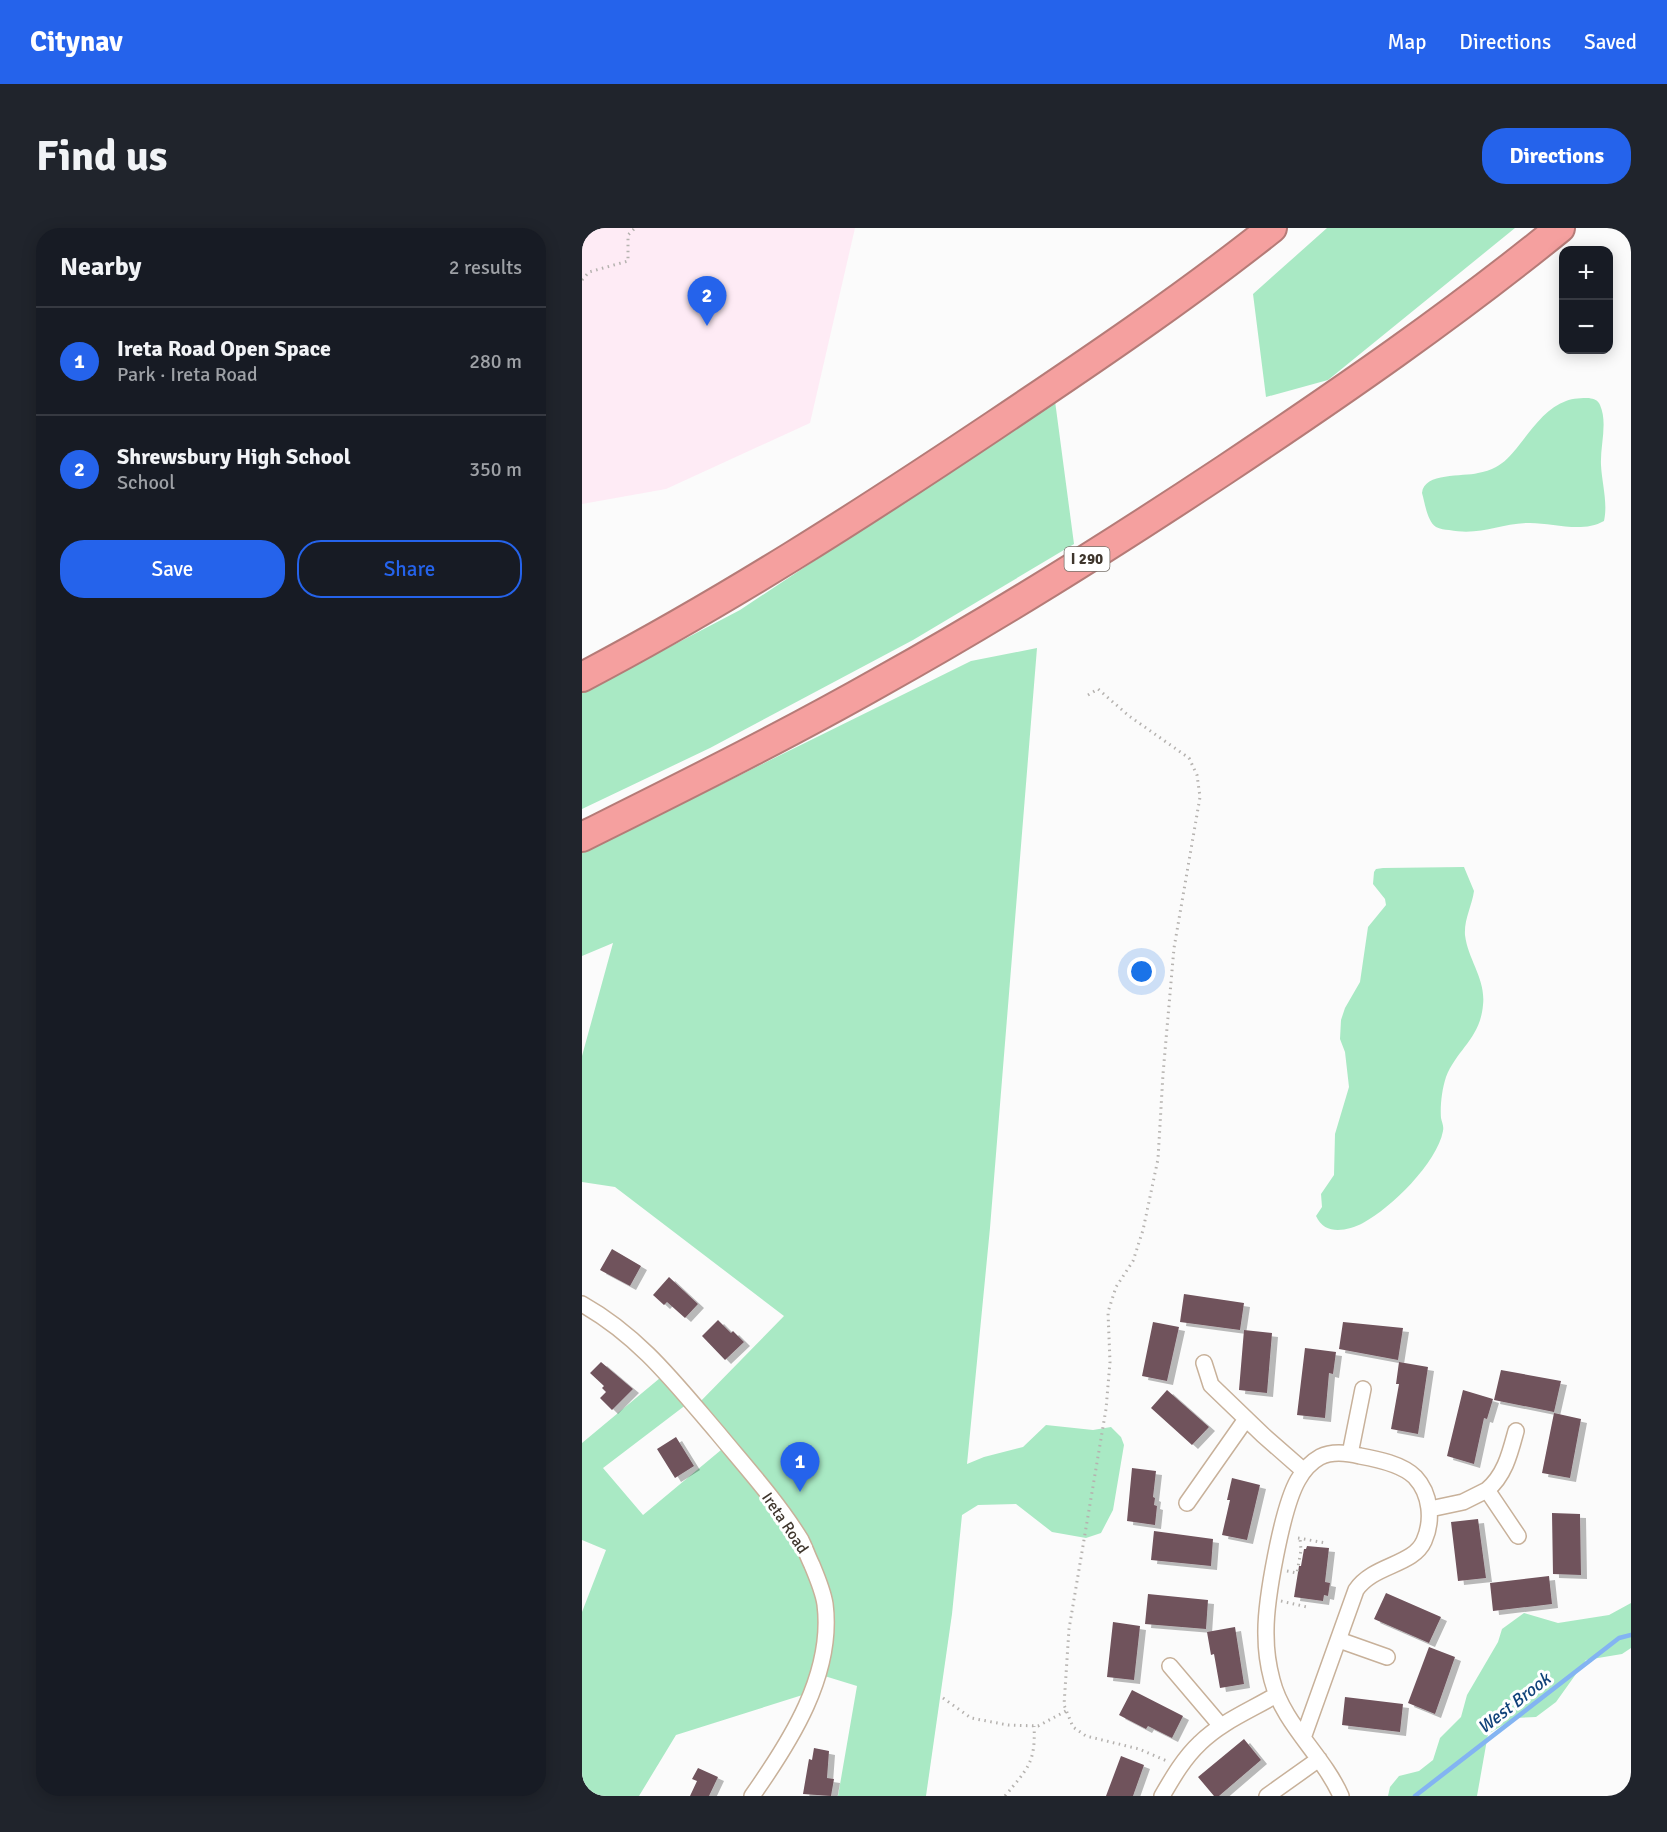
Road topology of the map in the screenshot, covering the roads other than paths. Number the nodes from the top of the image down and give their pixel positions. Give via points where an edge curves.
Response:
1 (1272, 228) edge
2 (1560, 228) edge
3 (582, 677) edge
4 (582, 837) edge
5 (582, 1304) edge
6 (1204, 1363) dead end
7 (1363, 1389) dead end
8 (1246, 1419) junction
9 (1516, 1431) dead end
10 (1350, 1454) junction
11 (1304, 1471) junction
12 (1487, 1490) junction
13 (1187, 1503) dead end
14 (1430, 1509) junction
15 (1518, 1536) dead end
16 (1339, 1640) junction
17 (1387, 1657) dead end
18 (1170, 1666) dead end
19 (1276, 1695) junction
20 (1221, 1726) junction
21 (1303, 1738) junction
22 (1319, 1760) junction
23 (752, 1796) edge
24 (1162, 1796) edge
25 (1267, 1796) edge
26 (1341, 1796) edge

1 - 3 highway via 1122,338 916,478 725,596
2 - 4 highway, I 290 via 1333,398 1101,550 880,682
5 - 23 street, Ireta Road via 641,1346 691,1401 802,1541 819,1582 825,1620 816,1681 801,1720
6 - 8 street via 1211,1385
7 - 10 street
8 - 11 street
8 - 13 street
9 - 12 street via 1508,1459
10 - 11 street via 1320,1457
10 - 14 street via 1407,1471 1415,1477
11 - 19 street via 1290,1498 1267,1608 1268,1659
12 - 14 street via 1463,1502
12 - 15 street
14 - 16 street via 1424,1542 1414,1554 1378,1570 1356,1590
16 - 17 street
16 - 21 street
18 - 20 street
19 - 20 street
19 - 21 street
20 - 24 street via 1179,1768
21 - 22 street
22 - 25 street
22 - 26 street

